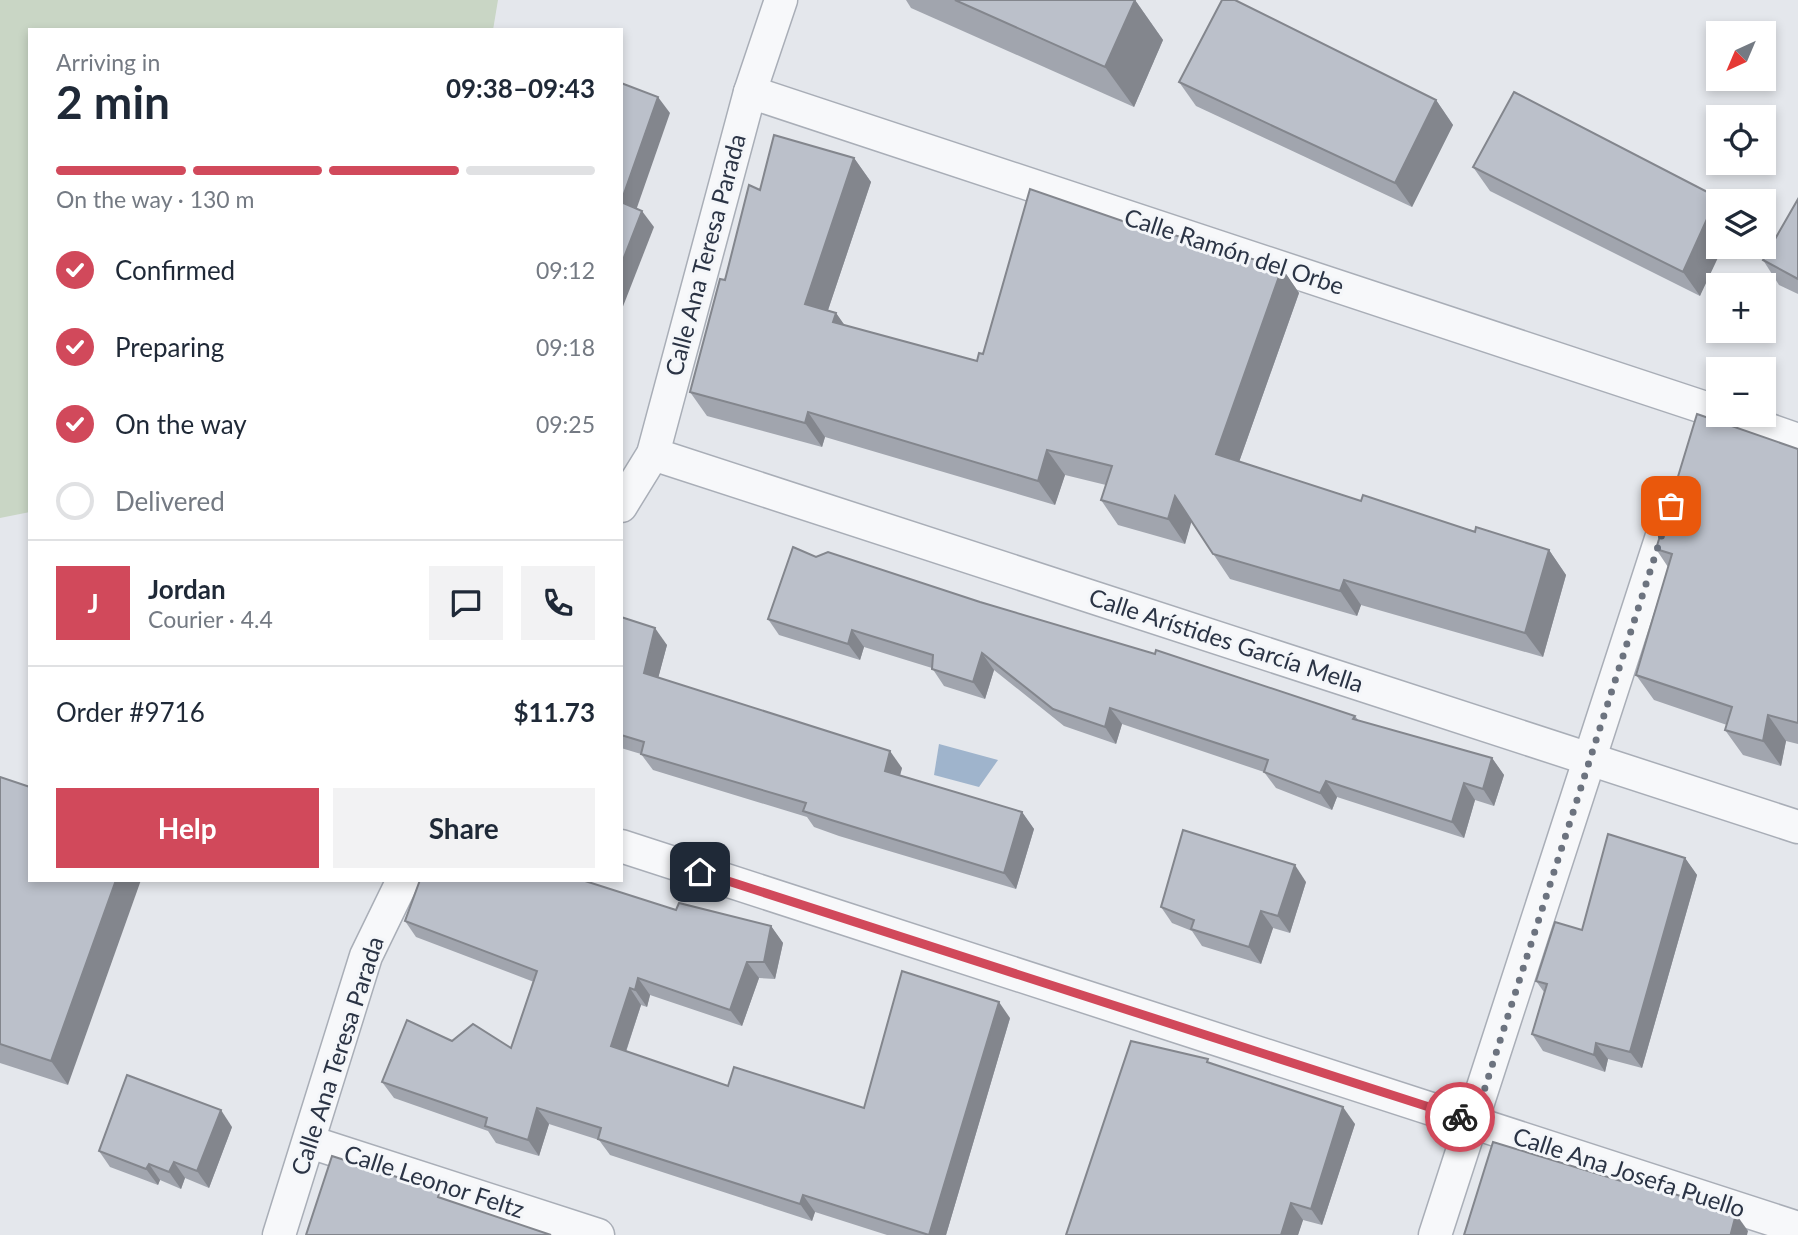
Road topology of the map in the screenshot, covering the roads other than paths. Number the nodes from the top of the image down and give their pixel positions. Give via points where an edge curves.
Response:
1 (781, 0) edge
2 (750, 92) junction
3 (1706, 414) edge
4 (1751, 427) edge
5 (1798, 440) edge
6 (653, 454) junction
7 (1679, 480) edge
8 (623, 503) edge
9 (1590, 760) junction
10 (1798, 827) edge
11 (623, 847) edge
12 (402, 882) edge
13 (1474, 1122) junction
14 (310, 1142) junction
15 (1798, 1228) edge
16 (279, 1235) edge
17 (598, 1235) edge
18 (1435, 1235) edge

1 - 2 street, Calle Ana Teresa Parada
2 - 3 street, Calle Ramón del Orbe
2 - 6 street, Calle Ana Teresa Parada
4 - 5 street, Calle Ramón del Orbe
6 - 8 street, Calle Ana Teresa Parada
6 - 9 street, Calle Arístides García Mella
7 - 9 street
9 - 10 street, Calle Arístides García Mella
9 - 13 street
11 - 13 street, Calle Ana Josefa Puello
12 - 14 street, Calle Ana Teresa Parada via 366,956
13 - 15 street, Calle Ana Josefa Puello
13 - 18 street
14 - 16 street, Calle Ana Teresa Parada
14 - 17 street, Calle Leonor Feltz

